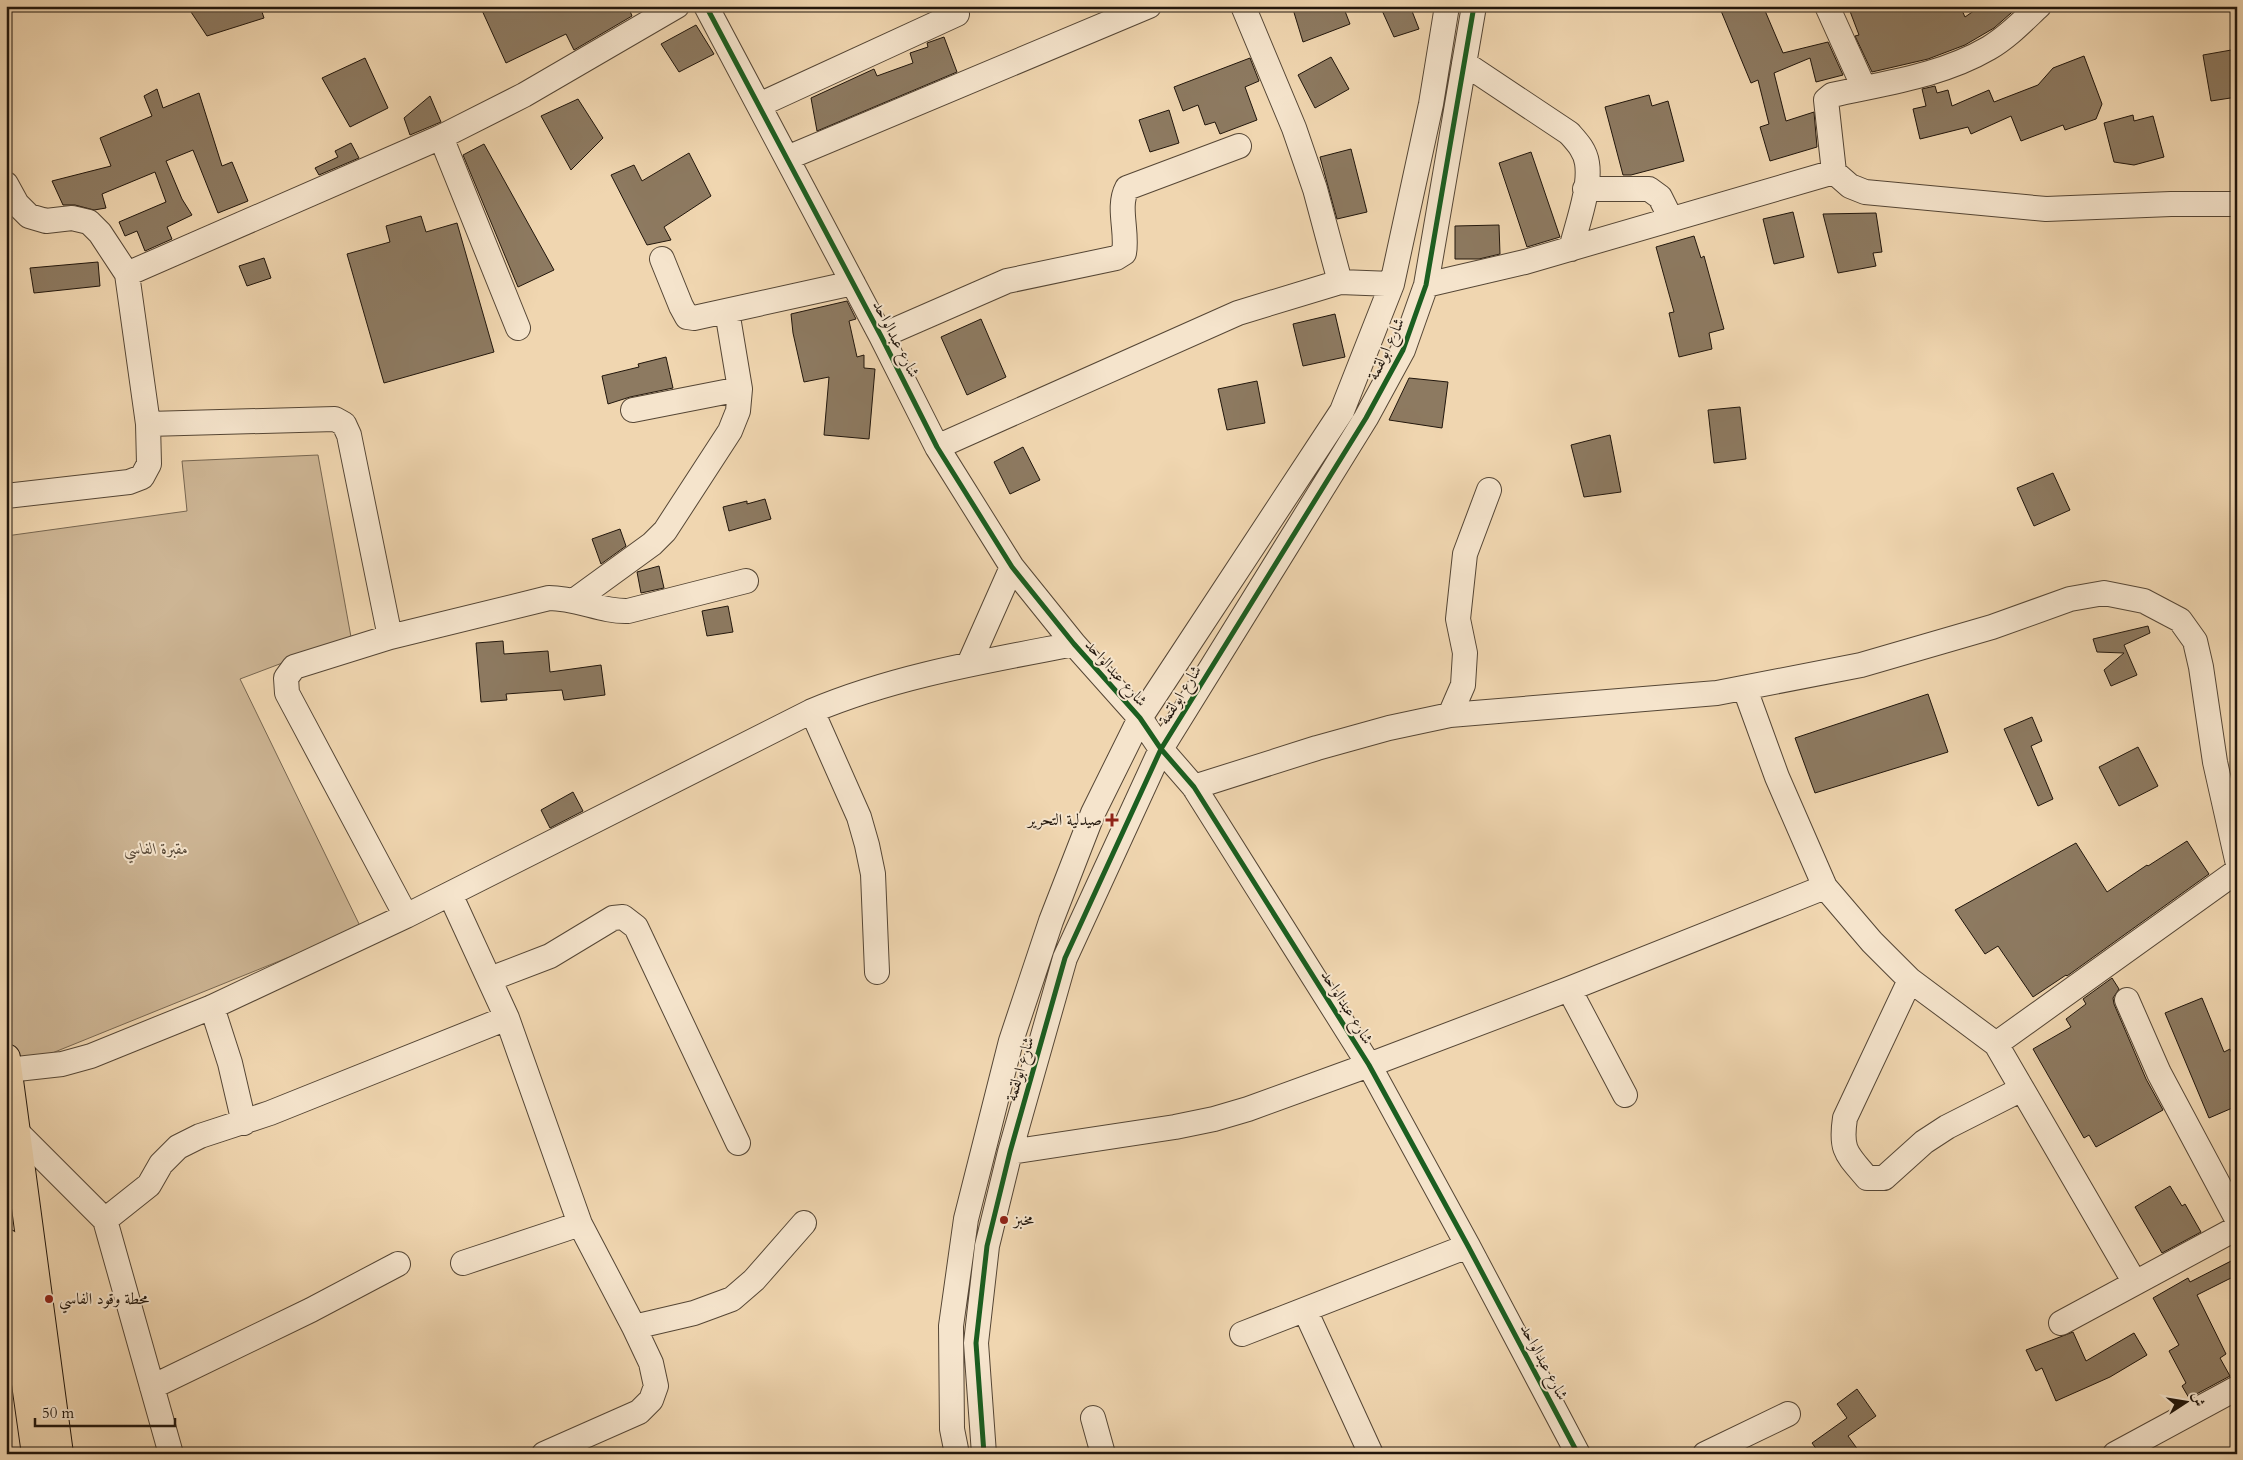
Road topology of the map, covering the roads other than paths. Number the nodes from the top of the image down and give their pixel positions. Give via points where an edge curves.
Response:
1 (677, 6) edge
2 (706, 6) edge
3 (1149, 6) edge
4 (1243, 6) edge
5 (1447, 6) edge
6 (1474, 6) edge
7 (1828, 6) edge
8 (2039, 6) edge
9 (957, 14) dead end
10 (1464, 63) junction
11 (1864, 88) junction
12 (759, 105) junction
13 (441, 137) junction
14 (1239, 146) dead end
15 (787, 158) junction
16 (1834, 172) junction
17 (6, 184) edge
18 (1585, 189) junction
19 (2237, 204) edge
20 (1671, 219) junction
21 (1571, 249) junction
22 (662, 259) dead end
23 (127, 274) junction
24 (1340, 282) junction
25 (853, 283) junction
26 (1392, 284) junction
27 (1426, 285) junction
28 (727, 311) junction
29 (518, 328) dead end
30 (881, 336) junction
31 (740, 389) junction
32 (633, 410) dead end
33 (148, 424) junction
34 (937, 447) junction
35 (1489, 490) dead end
36 (6, 496) edge
37 (1012, 567) junction
38 (746, 582) dead end
39 (575, 600) junction
40 (390, 637) junction
41 (1074, 644) junction
42 (969, 664) junction
43 (1745, 689) junction
44 (812, 711) junction
45 (1450, 715) junction
46 (1140, 718) junction
47 (1161, 749) junction
48 (1194, 787) junction
49 (2237, 860) edge
50 (2237, 871) edge
51 (1825, 887) junction
52 (450, 894) junction
53 (406, 916) junction
54 (877, 972) dead end
55 (490, 979) junction
56 (1910, 980) junction
57 (1569, 988) junction
58 (2127, 1000) dead end
59 (212, 1007) junction
60 (507, 1018) junction
61 (1996, 1044) junction
62 (7, 1064) edge
63 (1369, 1065) junction
64 (2022, 1089) junction
65 (1625, 1095) dead end
66 (244, 1123) junction
67 (12, 1132) edge
68 (738, 1143) dead end
69 (1010, 1152) junction
70 (2237, 1219) edge
71 (106, 1220) junction
72 (804, 1223) dead end
73 (580, 1224) junction
74 (2237, 1228) edge
75 (6, 1243) edge
76 (1468, 1246) junction
77 (463, 1263) dead end
78 (398, 1264) dead end
79 (2135, 1283) junction
80 (1305, 1310) junction
81 (2062, 1323) dead end
82 (634, 1327) junction
83 (1242, 1334) dead end
84 (152, 1388) junction
85 (2237, 1388) edge
86 (1788, 1414) dead end
87 (1093, 1418) dead end
88 (36, 1454) edge
89 (59, 1454) edge
90 (171, 1454) edge
91 (544, 1454) edge
92 (957, 1454) edge
93 (984, 1454) edge
94 (1103, 1454) edge
95 (1371, 1454) edge
96 (1578, 1454) edge
97 (1705, 1454) edge
98 (2115, 1454) edge

1 - 13 street via 524,95
2 - 12 street, شارع عبدالواحد
3 - 15 street
4 - 24 street via 1294,128 1315,189
5 - 26 street, شارع ابولقمة via 1431,104
6 - 10 street, شارع ابولقمة
7 - 11 street
8 - 11 street via 2006,36 1959,63
9 - 12 street
10 - 18 street via 1569,133 1580,146 1587,163
10 - 27 street, شارع ابولقمة
11 - 16 street via 1832,95 1826,100
12 - 15 street, شارع عبدالواحد
13 - 23 street
13 - 29 street
14 - 30 street via 1127,188 1122,197 1126,244 1124,253 1116,258 1007,281
15 - 25 street, شارع عبدالواحد
16 - 19 street via 1850,186 1866,192 2046,209
16 - 20 street
17 - 23 street via 28,216 46,221 72,218 89,222
18 - 20 street via 1649,189 1660,197
18 - 21 street
20 - 21 street
21 - 27 street
22 - 28 street via 687,317
23 - 33 street
24 - 26 street
24 - 34 street via 1230,316
25 - 28 street
25 - 30 street, شارع عبدالواحد
26 - 46 street, شارع ابولقمة via 1342,411
27 - 47 street, شارع ابولقمة via 1403,350 1366,418
28 - 31 street
30 - 34 street, شارع عبدالواحد
31 - 32 street
31 - 39 street via 738,411 730,431 665,531
33 - 36 street via 149,464 142,477 129,482
33 - 40 street via 335,418 344,424 349,434
34 - 37 street, شارع عبدالواحد
35 - 45 street via 1465,554 1458,619 1465,653 1463,685
37 - 41 street, شارع عبدالواحد
37 - 42 street
38 - 39 street via 628,611 617,612
39 - 40 street via 549,598
40 - 53 street via 294,667 286,678 287,694
41 - 42 street
41 - 46 street, شارع عبدالواحد
42 - 44 street via 845,697
43 - 45 street
43 - 49 street via 1861,665 1992,627 2070,599 2104,593 2144,600 2180,620 2195,641 2215,762
43 - 51 street via 1777,777
44 - 52 street
44 - 54 street via 859,817 867,845 873,874
45 - 48 street via 1317,748
46 - 47 street, شارع عبدالواحد
46 - 92 street, شارع ابولقمة via 1093,814 1051,921 1011,1041 988,1125 966,1219 951,1326 952,1430
47 - 48 street, شارع عبدالواحد
47 - 69 street, شارع ابولقمة via 1065,958
48 - 63 street, شارع عبدالواحد
50 - 61 street
51 - 56 street
51 - 57 street
52 - 53 street
52 - 55 street
53 - 59 street
55 - 60 street
55 - 68 street via 550,956 613,918 623,917 636,927
56 - 61 street
56 - 64 street via 1845,1118 1842,1134 1844,1151 1867,1178 1884,1178 1924,1142 1947,1127
57 - 63 street
57 - 65 street
58 - 70 street via 2159,1073
59 - 62 street via 91,1056 62,1064
59 - 66 street
60 - 66 street
60 - 73 street
61 - 64 street
62 - 67 main road
63 - 69 street via 1214,1119
63 - 76 street, شارع عبدالواحد
64 - 79 street
66 - 71 street via 200,1136 178,1147 161,1164 149,1185
67 - 71 street
67 - 89 main road
69 - 93 street, شارع ابولقمة via 987,1246 976,1343
71 - 84 street
72 - 82 street via 754,1280 732,1299
73 - 77 street
73 - 82 street
74 - 79 street
75 - 88 main road
76 - 80 street
76 - 96 street, شارع عبدالواحد
78 - 84 street
79 - 81 street
80 - 83 street
80 - 95 street
82 - 91 street via 651,1363 656,1386 651,1400 639,1412
84 - 90 street
85 - 98 street
86 - 97 street
87 - 94 street

